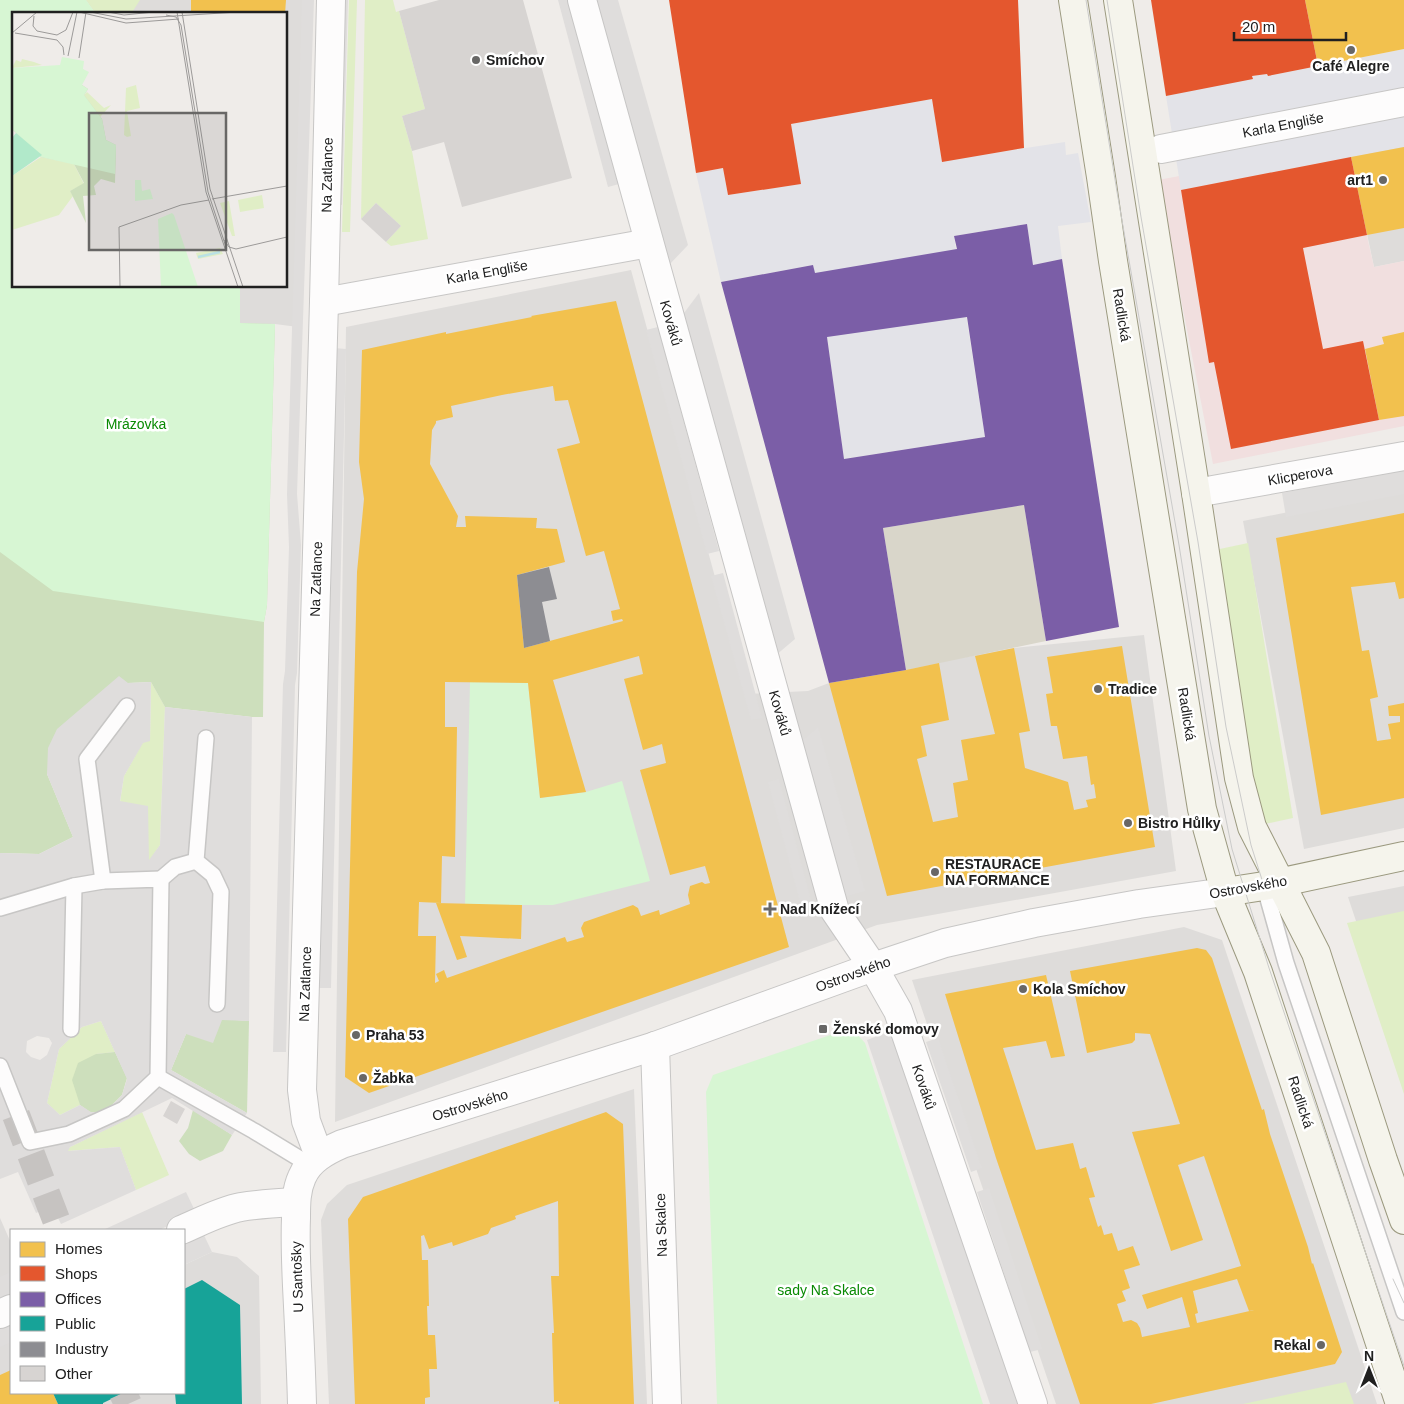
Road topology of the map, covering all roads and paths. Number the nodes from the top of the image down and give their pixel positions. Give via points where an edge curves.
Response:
1 (330, 0) edge
2 (582, 0) edge
3 (1073, 0) edge
4 (1118, 0) edge
5 (1404, 102) edge
6 (1161, 149) dead end
7 (649, 243) junction
8 (324, 302) junction
9 (1404, 456) edge
10 (1196, 492) junction
11 (127, 706) dead end
12 (206, 738) dead end
13 (1404, 856) edge
14 (196, 861) junction
15 (161, 879) junction
16 (103, 881) junction
17 (1272, 884) junction
18 (74, 886) junction
19 (1225, 892) junction
20 (0, 908) edge
21 (873, 967) junction
22 (217, 1004) dead end
23 (71, 1030) dead end
24 (655, 1046) junction
25 (0, 1066) edge
26 (158, 1077) junction
27 (314, 1161) junction
28 (296, 1202) junction
29 (1404, 1220) edge
30 (183, 1229) edge
31 (1404, 1312) edge
32 (1381, 1346) junction
33 (1404, 1373) edge
34 (302, 1404) edge
35 (668, 1404) edge
36 (1033, 1404) edge
37 (1400, 1404) edge

1 - 8 street, Na Zatlance
2 - 7 street, Kováků
3 - 19 main road, Radlická via 1202,809
4 - 10 main road
5 - 6 street, Karla Engliše
7 - 8 street, Karla Engliše
7 - 21 street, Kováků via 835,911
8 - 27 street, Na Zatlance via 302,1090
9 - 10 street, Klicperova
10 - 17 main road via 1239,778
11 - 16 lane via 87,759
12 - 14 lane
13 - 17 main road, Ostrovského
14 - 15 lane via 175,868
14 - 22 lane via 213,875 221,892
15 - 16 lane
15 - 26 lane
16 - 18 lane
17 - 19 main road, Ostrovského
17 - 29 main road via 1316,953
17 - 31 lane via 1286,963
18 - 20 lane
18 - 23 lane
19 - 21 street, Ostrovského via 1034,923 945,943
19 - 32 main road, Radlická via 1258,972
21 - 24 street, Ostrovského
21 - 36 street, Kováků via 898,1011
24 - 27 street, Ostrovského via 342,1144
24 - 35 street, Na Skalce
25 - 26 lane via 30,1142 70,1134 124,1109
26 - 27 lane
27 - 28 street, U Santošky via 302,1175
28 - 30 street via 239,1207
28 - 34 street, U Santošky
32 - 33 street
32 - 37 main road, Radlická

